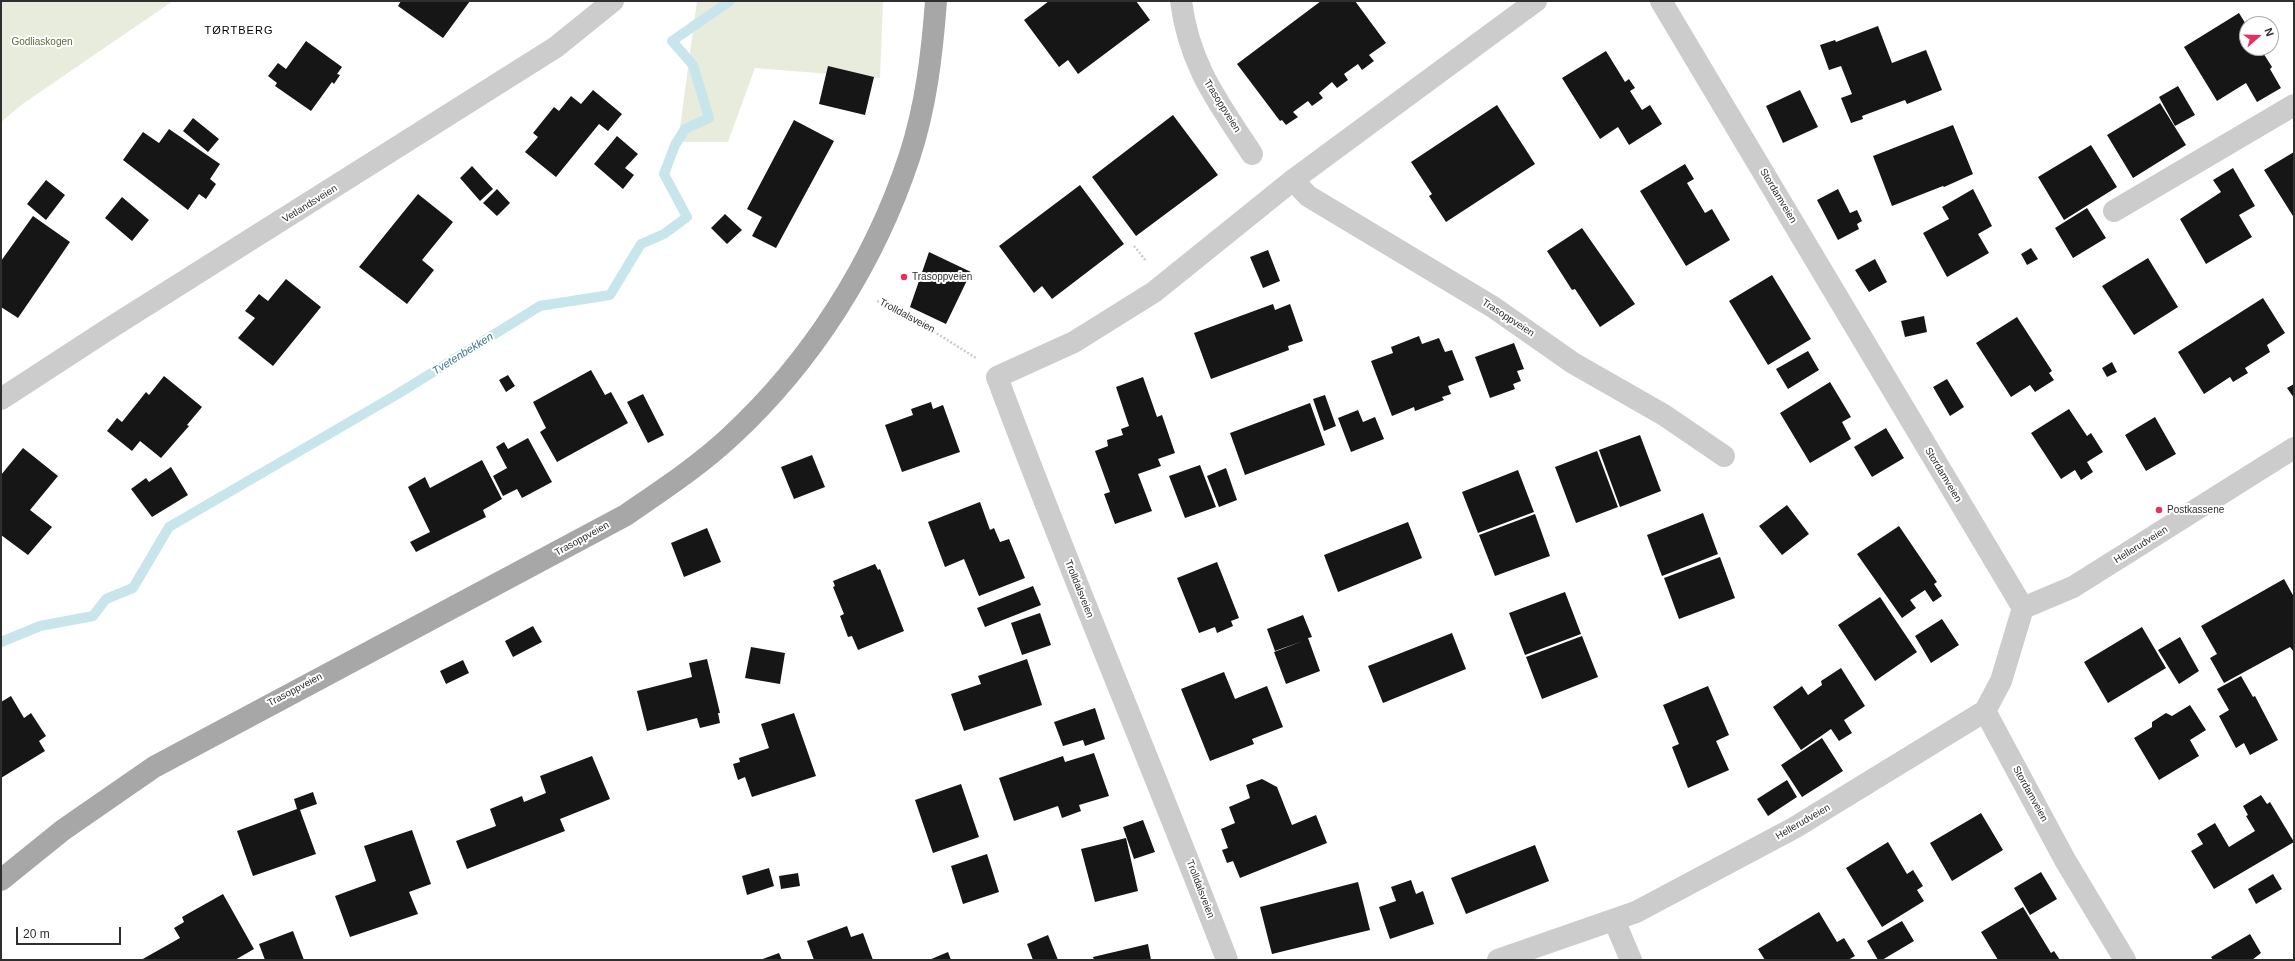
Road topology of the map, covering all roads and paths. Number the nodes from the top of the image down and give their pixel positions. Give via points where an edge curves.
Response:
1 (613, 1) edge
2 (936, 1) edge
3 (1536, 1) edge
4 (1661, 1) edge
5 (1182, 6) edge
6 (2294, 105) edge
7 (1252, 154) dead end
8 (1292, 180) junction
9 (2114, 212) dead end
10 (850, 287) junction
11 (997, 377) junction
12 (1, 399) edge
13 (2294, 448) edge
14 (1724, 456) dead end
15 (2023, 608) junction
16 (1985, 711) junction
17 (1, 880) edge
18 (1614, 920) junction
19 (1227, 960) edge
20 (1498, 960) edge
21 (1631, 960) edge
22 (2125, 960) edge

1 - 12 street, Vetlandsveien via 556,47
2 - 10 main road, Trasoppveien via 929,77 909,158 886,215
3 - 8 street
4 - 15 street, Stordamveien
5 - 7 street, Trasoppveien via 1185,30 1209,89
6 - 9 street
8 - 11 street via 1154,292 1074,342
8 - 14 street, Trasoppveien via 1308,196 1493,307 1573,363 1664,415
10 - 11 path, Trolldalsveien via 948,339 977,358
10 - 17 main road, Trasoppveien via 827,324 766,400 731,436 661,491 587,537 154,767 63,830
11 - 19 street, Trolldalsveien via 1050,520 1161,789
13 - 15 street, Hellerudveien via 2073,587
15 - 16 street via 2001,681
16 - 18 street, Hellerudveien via 1794,828 1636,912
16 - 22 street, Stordamveien via 2066,860
18 - 20 street, Hellerudveien
18 - 21 street

